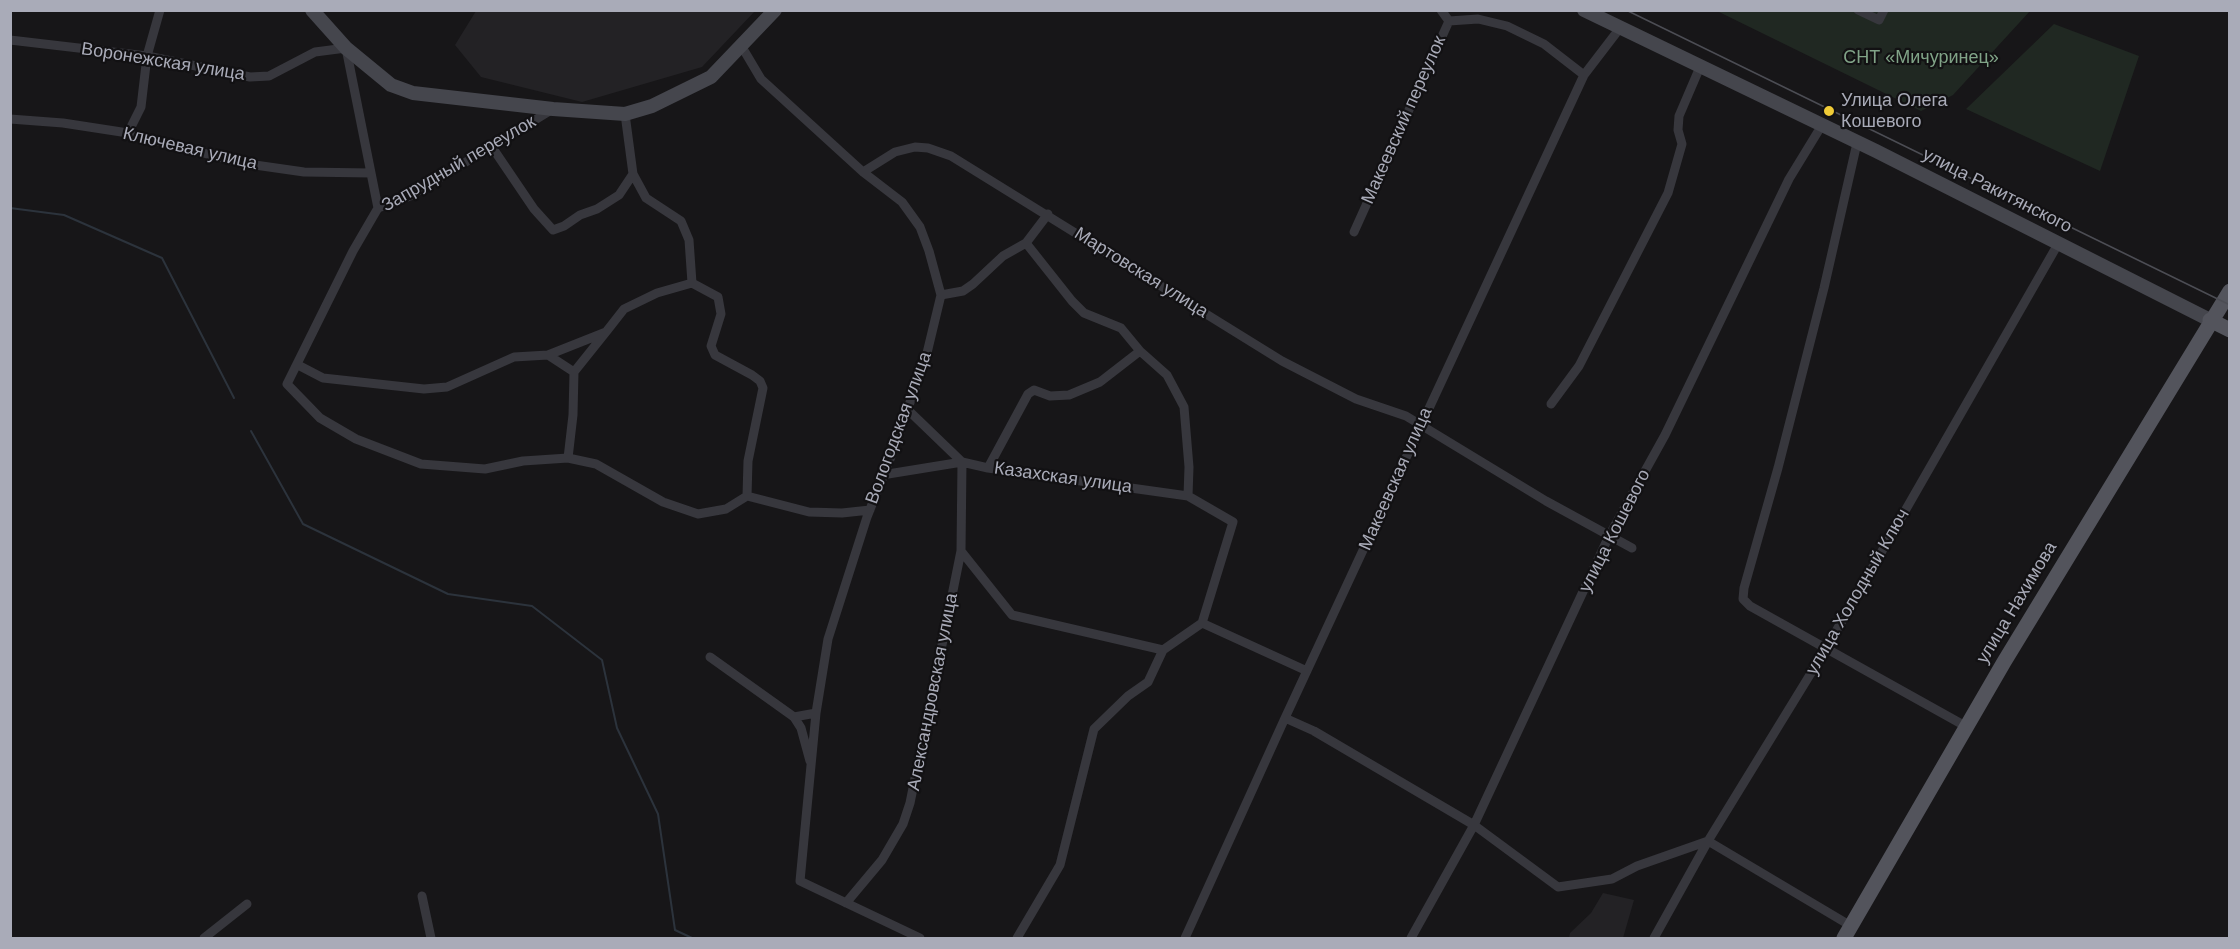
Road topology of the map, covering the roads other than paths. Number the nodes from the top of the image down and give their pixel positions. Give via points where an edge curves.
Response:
1 (160, 10) edge
2 (312, 10) edge
3 (775, 10) edge
4 (1441, 10) edge
5 (1584, 10) edge
6 (1858, 10) edge
7 (1884, 10) edge
8 (1468, 15) edge
9 (1449, 21) junction
10 (1620, 28) junction
11 (10, 40) edge
12 (742, 47) junction
13 (346, 48) junction
14 (147, 56) junction
15 (1700, 67) junction
16 (1584, 75) junction
17 (553, 110) junction
18 (625, 114) junction
19 (10, 119) edge
20 (1822, 125) junction
21 (128, 133) junction
22 (1857, 143) junction
23 (492, 147) junction
24 (371, 172) junction
25 (863, 172) junction
26 (633, 174) junction
27 (378, 208) junction
28 (1048, 214) junction
29 (1354, 232) dead end
30 (1026, 243) junction
31 (2058, 244) junction
32 (692, 283) junction
33 (2229, 291) edge
34 (940, 295) junction
35 (2210, 320) junction
36 (2229, 330) edge
37 (606, 332) junction
38 (1140, 351) junction
39 (548, 355) junction
40 (298, 365) junction
41 (574, 372) junction
42 (1551, 404) dead end
43 (907, 410) junction
44 (1420, 425) junction
45 (568, 458) junction
46 (962, 462) junction
47 (988, 468) junction
48 (882, 475) junction
49 (747, 496) junction
50 (1188, 496) junction
51 (870, 510) junction
52 (1609, 536) junction
53 (1632, 548) dead end
54 (962, 551) junction
55 (1202, 623) junction
56 (1827, 647) junction
57 (1163, 650) junction
58 (710, 657) dead end
59 (1307, 671) junction
60 (816, 713) junction
61 (794, 717) junction
62 (1285, 718) junction
63 (1967, 727) junction
64 (812, 766) junction
65 (1474, 825) junction
66 (1708, 841) junction
67 (422, 897) dead end
68 (846, 903) junction
69 (247, 904) dead end
70 (1848, 932) edge
71 (204, 939) edge
72 (431, 939) edge
73 (920, 939) edge
74 (1017, 939) edge
75 (1185, 939) edge
76 (1411, 939) edge
77 (1654, 939) edge

1 - 14 street
2 - 13 main road
3 - 12 main road
4 - 9 street, Макеевский переулок
5 - 10 main road, улица Ракитянского
6 - 7 street via 1879,20
8 - 9 street
8 - 16 street via 1507,26 1544,44
9 - 29 street, Макеевский переулок
10 - 15 main road, улица Ракитянского
10 - 16 street, Макеевская улица
11 - 14 street, Воронежская улица
12 - 18 main road via 711,77 662,102
12 - 25 street, Вологодская улица via 761,79
13 - 14 street, Воронежская улица via 315,52 269,76 250,77
13 - 17 main road via 391,85 413,93
13 - 24 street
14 - 21 street via 141,108
15 - 20 main road, улица Ракитянского
15 - 42 street via 1680,116 1682,144 1668,193 1579,366
16 - 44 street, Макеевская улица
17 - 18 main road
17 - 23 street, Запрудный переулок
18 - 26 street
19 - 21 street, Ключевая улица
20 - 22 main road, улица Ракитянского
20 - 52 street, улица Кошевого via 1789,179 1665,435
21 - 24 street, Ключевая улица via 241,163 304,172
22 - 31 main road, улица Ракитянского
22 - 56 street via 1813,333 1743,599
23 - 26 street via 553,230 619,195
23 - 27 street, Запрудный переулок via 410,196
24 - 27 street
25 - 28 street, Мартовская улица via 895,152 928,148 951,156
25 - 34 street, Вологодская улица via 902,202 920,227
26 - 32 street via 646,198 681,221 689,240
27 - 40 street, Запрудный переулок
28 - 30 street
28 - 44 street, Мартовская улица via 1282,361 1356,399 1406,416
30 - 34 street via 1003,256 963,291
30 - 38 street via 1084,313 1120,328
31 - 35 main road, улица Ракитянского
31 - 56 street, улица Холодный Ключ
32 - 37 street via 657,292 624,309
32 - 49 street via 718,297 721,314 711,346 715,355 752,375 763,388 748,461
33 - 35 main road, улица Нахимова
34 - 43 street, Вологодская улица via 927,353
35 - 36 main road, улица Ракитянского
35 - 63 main road, улица Нахимова
37 - 39 street
37 - 41 street
38 - 47 street via 1100,382 1069,395 1050,396 1034,390 1028,394
38 - 50 street via 1167,375 1184,406
39 - 40 street via 514,357 447,387 424,389 323,378
39 - 41 street
40 - 45 street, Запрудный переулок via 287,384 320,418 356,439 421,464 485,469 523,460
41 - 45 street
43 - 46 street
43 - 48 street, Вологодская улица
44 - 52 street, Мартовская улица
44 - 59 street, Макеевская улица
45 - 49 street via 596,464 663,502 698,514 726,509
46 - 47 street, Казахская улица
46 - 48 street
46 - 54 street, Александровская улица
47 - 50 street, Казахская улица
48 - 51 street, Вологодская улица
49 - 51 street via 809,512
50 - 55 street, Казахская улица via 1233,522
51 - 60 street, Вологодская улица via 828,639
52 - 53 street, Мартовская улица
52 - 65 street, улица Кошевого
54 - 57 street via 1012,615
54 - 68 street, Александровская улица via 910,803 882,860
55 - 57 street
55 - 59 street
56 - 63 street
56 - 66 street, улица Холодный Ключ
57 - 74 street via 1148,682 1094,729 1060,865
58 - 61 street
59 - 62 street, Макеевская улица
60 - 61 street
60 - 64 street, Вологодская улица
61 - 64 street
62 - 65 street
62 - 75 street, Макеевская улица
63 - 70 main road, улица Нахимова
64 - 68 street, Вологодская улица via 800,881
65 - 66 street via 1558,887 1612,879
65 - 76 street, улица Кошевого
66 - 70 street
66 - 77 street, улица Холодный Ключ
67 - 72 street
68 - 73 street
69 - 71 street

